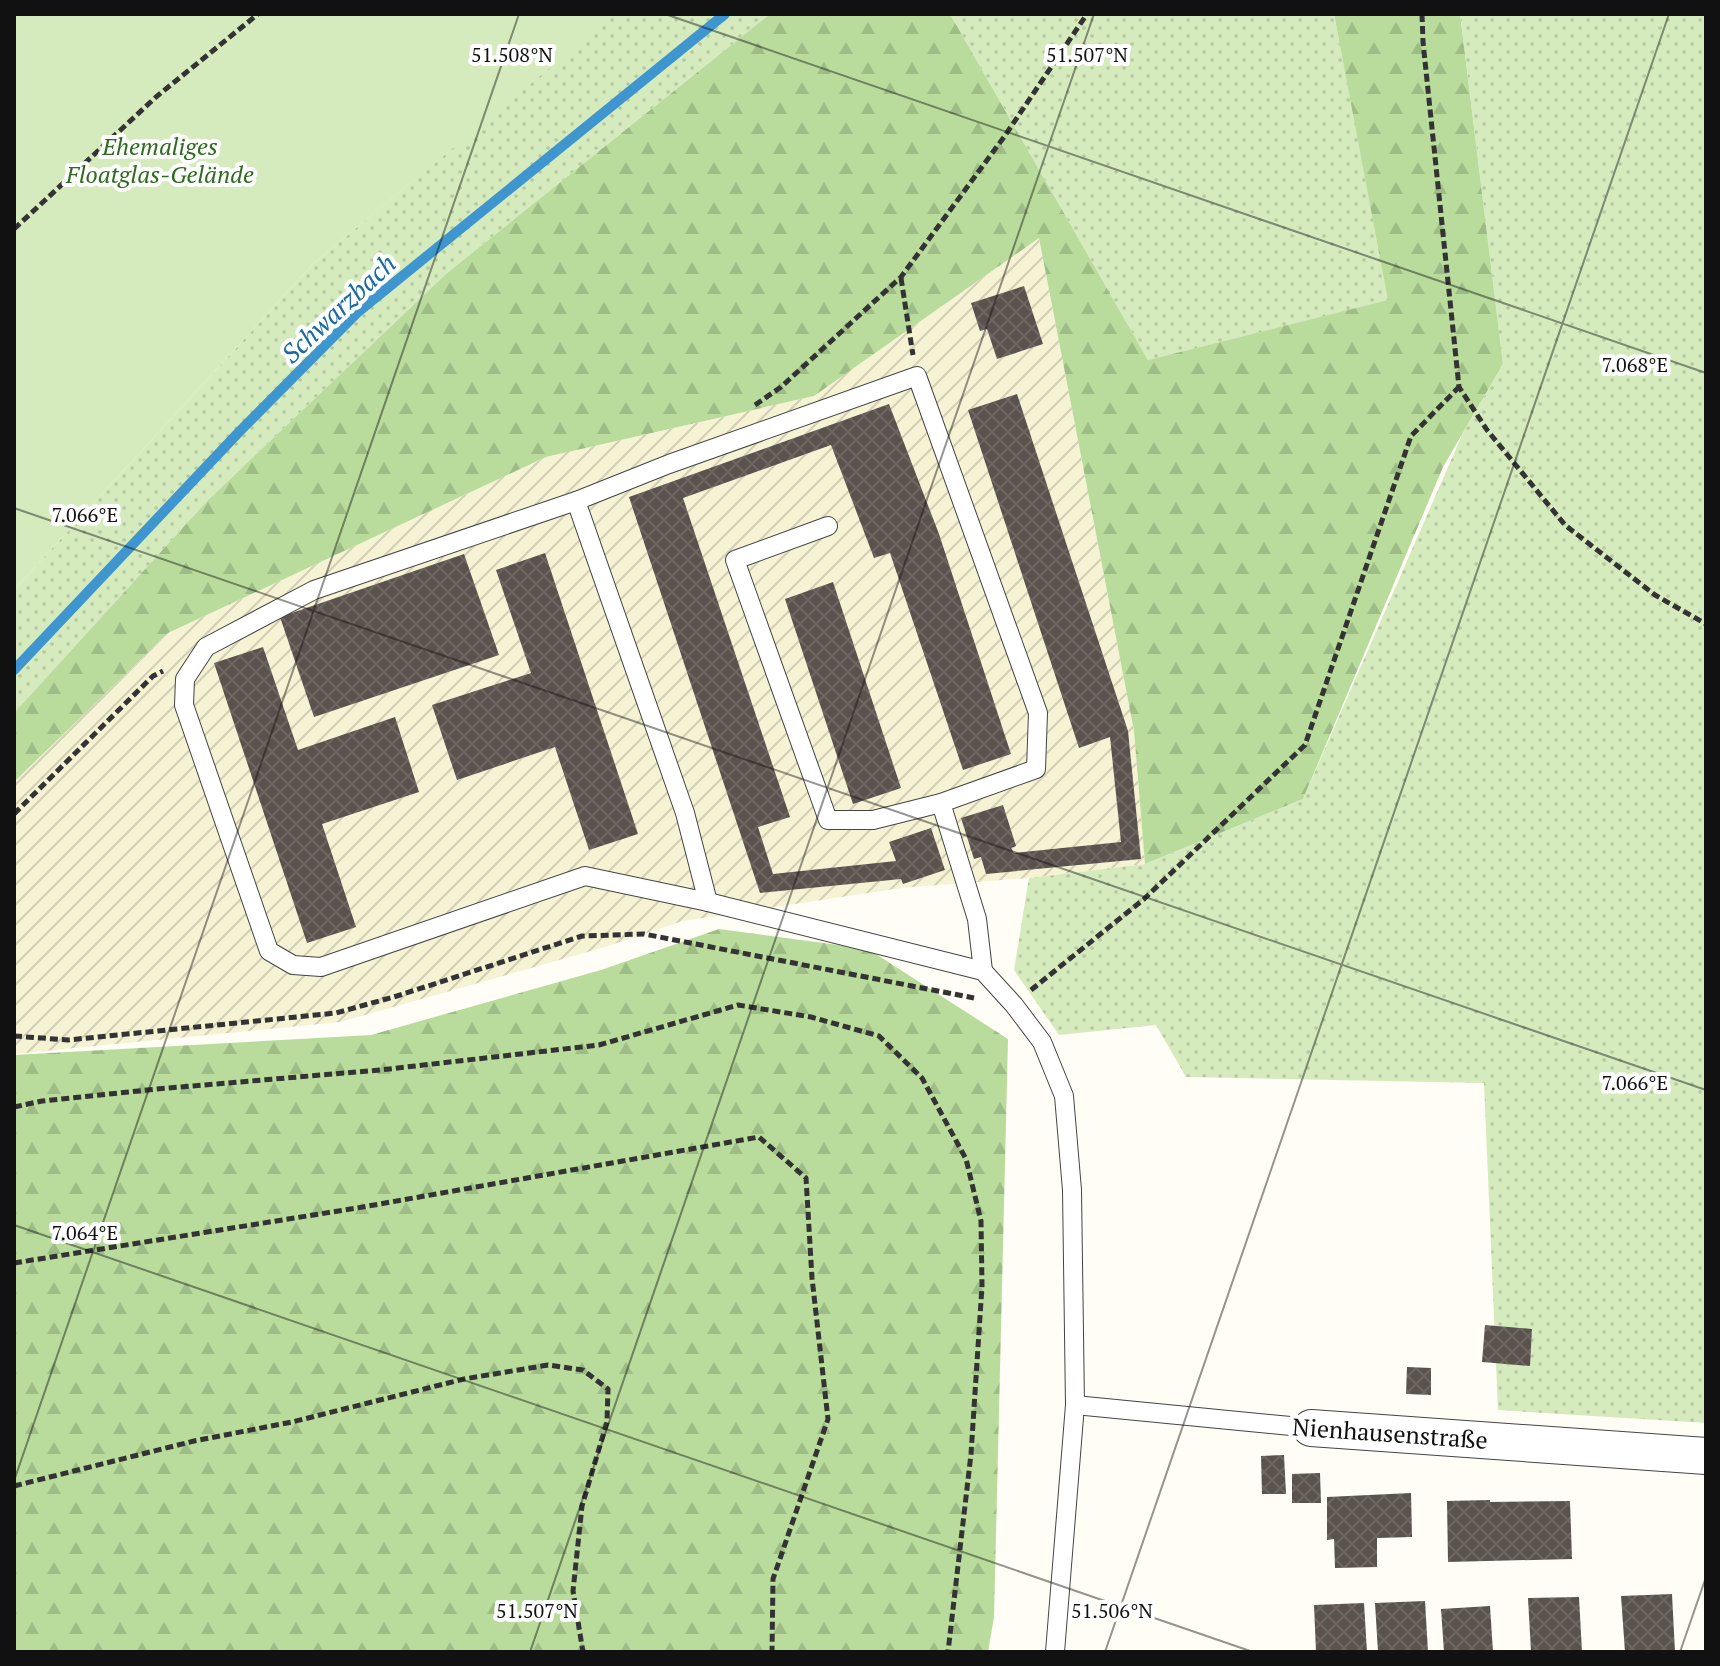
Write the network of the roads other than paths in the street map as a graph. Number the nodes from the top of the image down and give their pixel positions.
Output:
1 (576, 501) junction
2 (828, 526) dead end
3 (941, 803) junction
4 (708, 902) junction
5 (983, 971) junction
6 (1075, 1405) junction
7 (1311, 1428) joint
8 (1706, 1456) edge
9 (1055, 1652) edge

1 - 3 lane
1 - 4 lane
1 - 4 lane
2 - 3 lane
3 - 5 lane
4 - 5 lane
5 - 6 lane
6 - 7 lane, Nienhausenstraße
6 - 9 lane
7 - 8 street, Nienhausenstraße

